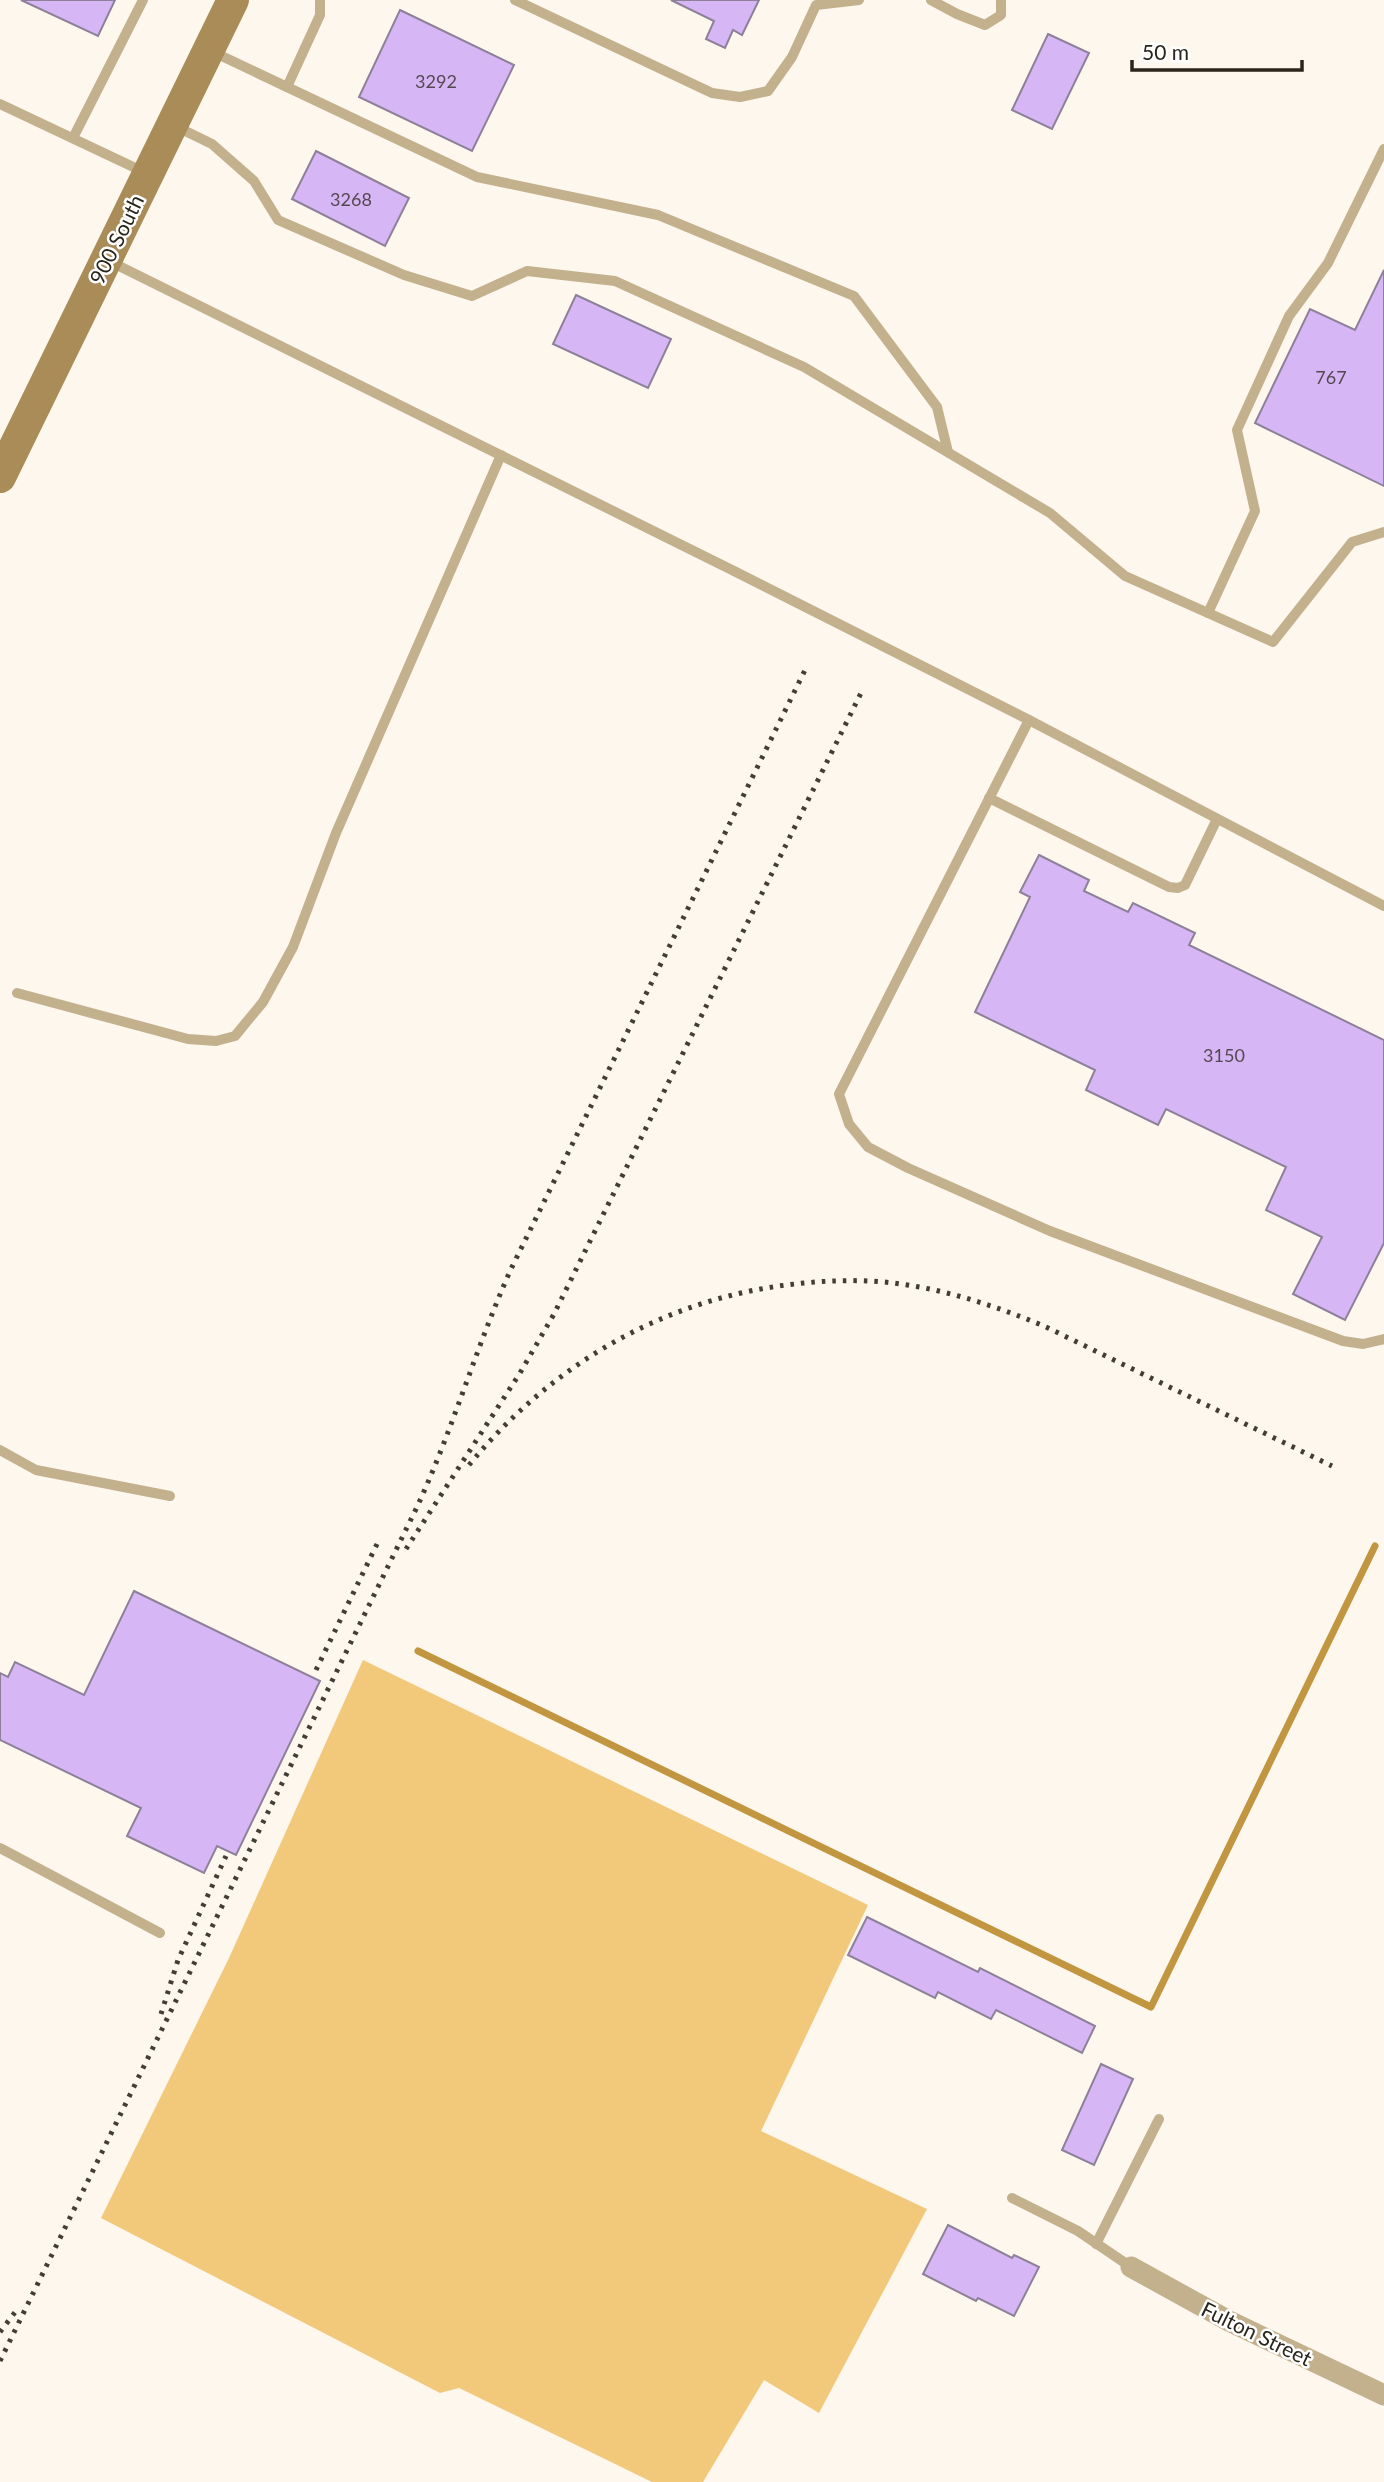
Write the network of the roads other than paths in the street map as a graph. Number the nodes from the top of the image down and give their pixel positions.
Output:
1 (143, 0) edge
2 (233, 0) edge
3 (320, 0) edge
4 (515, 0) edge
5 (859, 0) edge
6 (931, 0) edge
7 (1001, 0) edge
8 (208, 50) junction
9 (287, 87) junction
10 (0, 104) edge
11 (172, 124) junction
12 (73, 138) junction
13 (1384, 149) edge
14 (148, 173) junction
15 (106, 259) junction
16 (948, 452) junction
17 (501, 455) junction
18 (0, 477) edge
19 (1384, 532) edge
20 (1208, 613) junction
21 (1029, 720) junction
22 (989, 797) junction
23 (1217, 819) junction
24 (1384, 906) edge
25 (17, 993) dead end
26 (1384, 1339) edge
27 (0, 1450) edge
28 (170, 1496) dead end
29 (0, 1848) edge
30 (160, 1933) dead end
31 (1159, 2119) dead end
32 (1012, 2198) dead end
33 (1096, 2244) junction
34 (1131, 2267) joint
35 (1384, 2395) edge

1 - 12 lane
2 - 8 street, 900 South
3 - 9 lane
4 - 5 lane
6 - 7 lane
8 - 9 lane
8 - 11 street, 900 South
9 - 16 lane
10 - 12 lane
11 - 14 street, 900 South
11 - 16 lane
12 - 14 lane
13 - 20 lane
14 - 15 street, 900 South
15 - 17 lane
15 - 18 street, 900 South
16 - 20 lane
17 - 21 lane
17 - 25 lane
19 - 20 lane
21 - 22 lane
21 - 23 lane
22 - 23 lane
22 - 26 lane
23 - 24 lane
27 - 28 lane
29 - 30 lane
31 - 33 lane
32 - 33 lane
33 - 34 lane
34 - 35 street, Fulton Street

